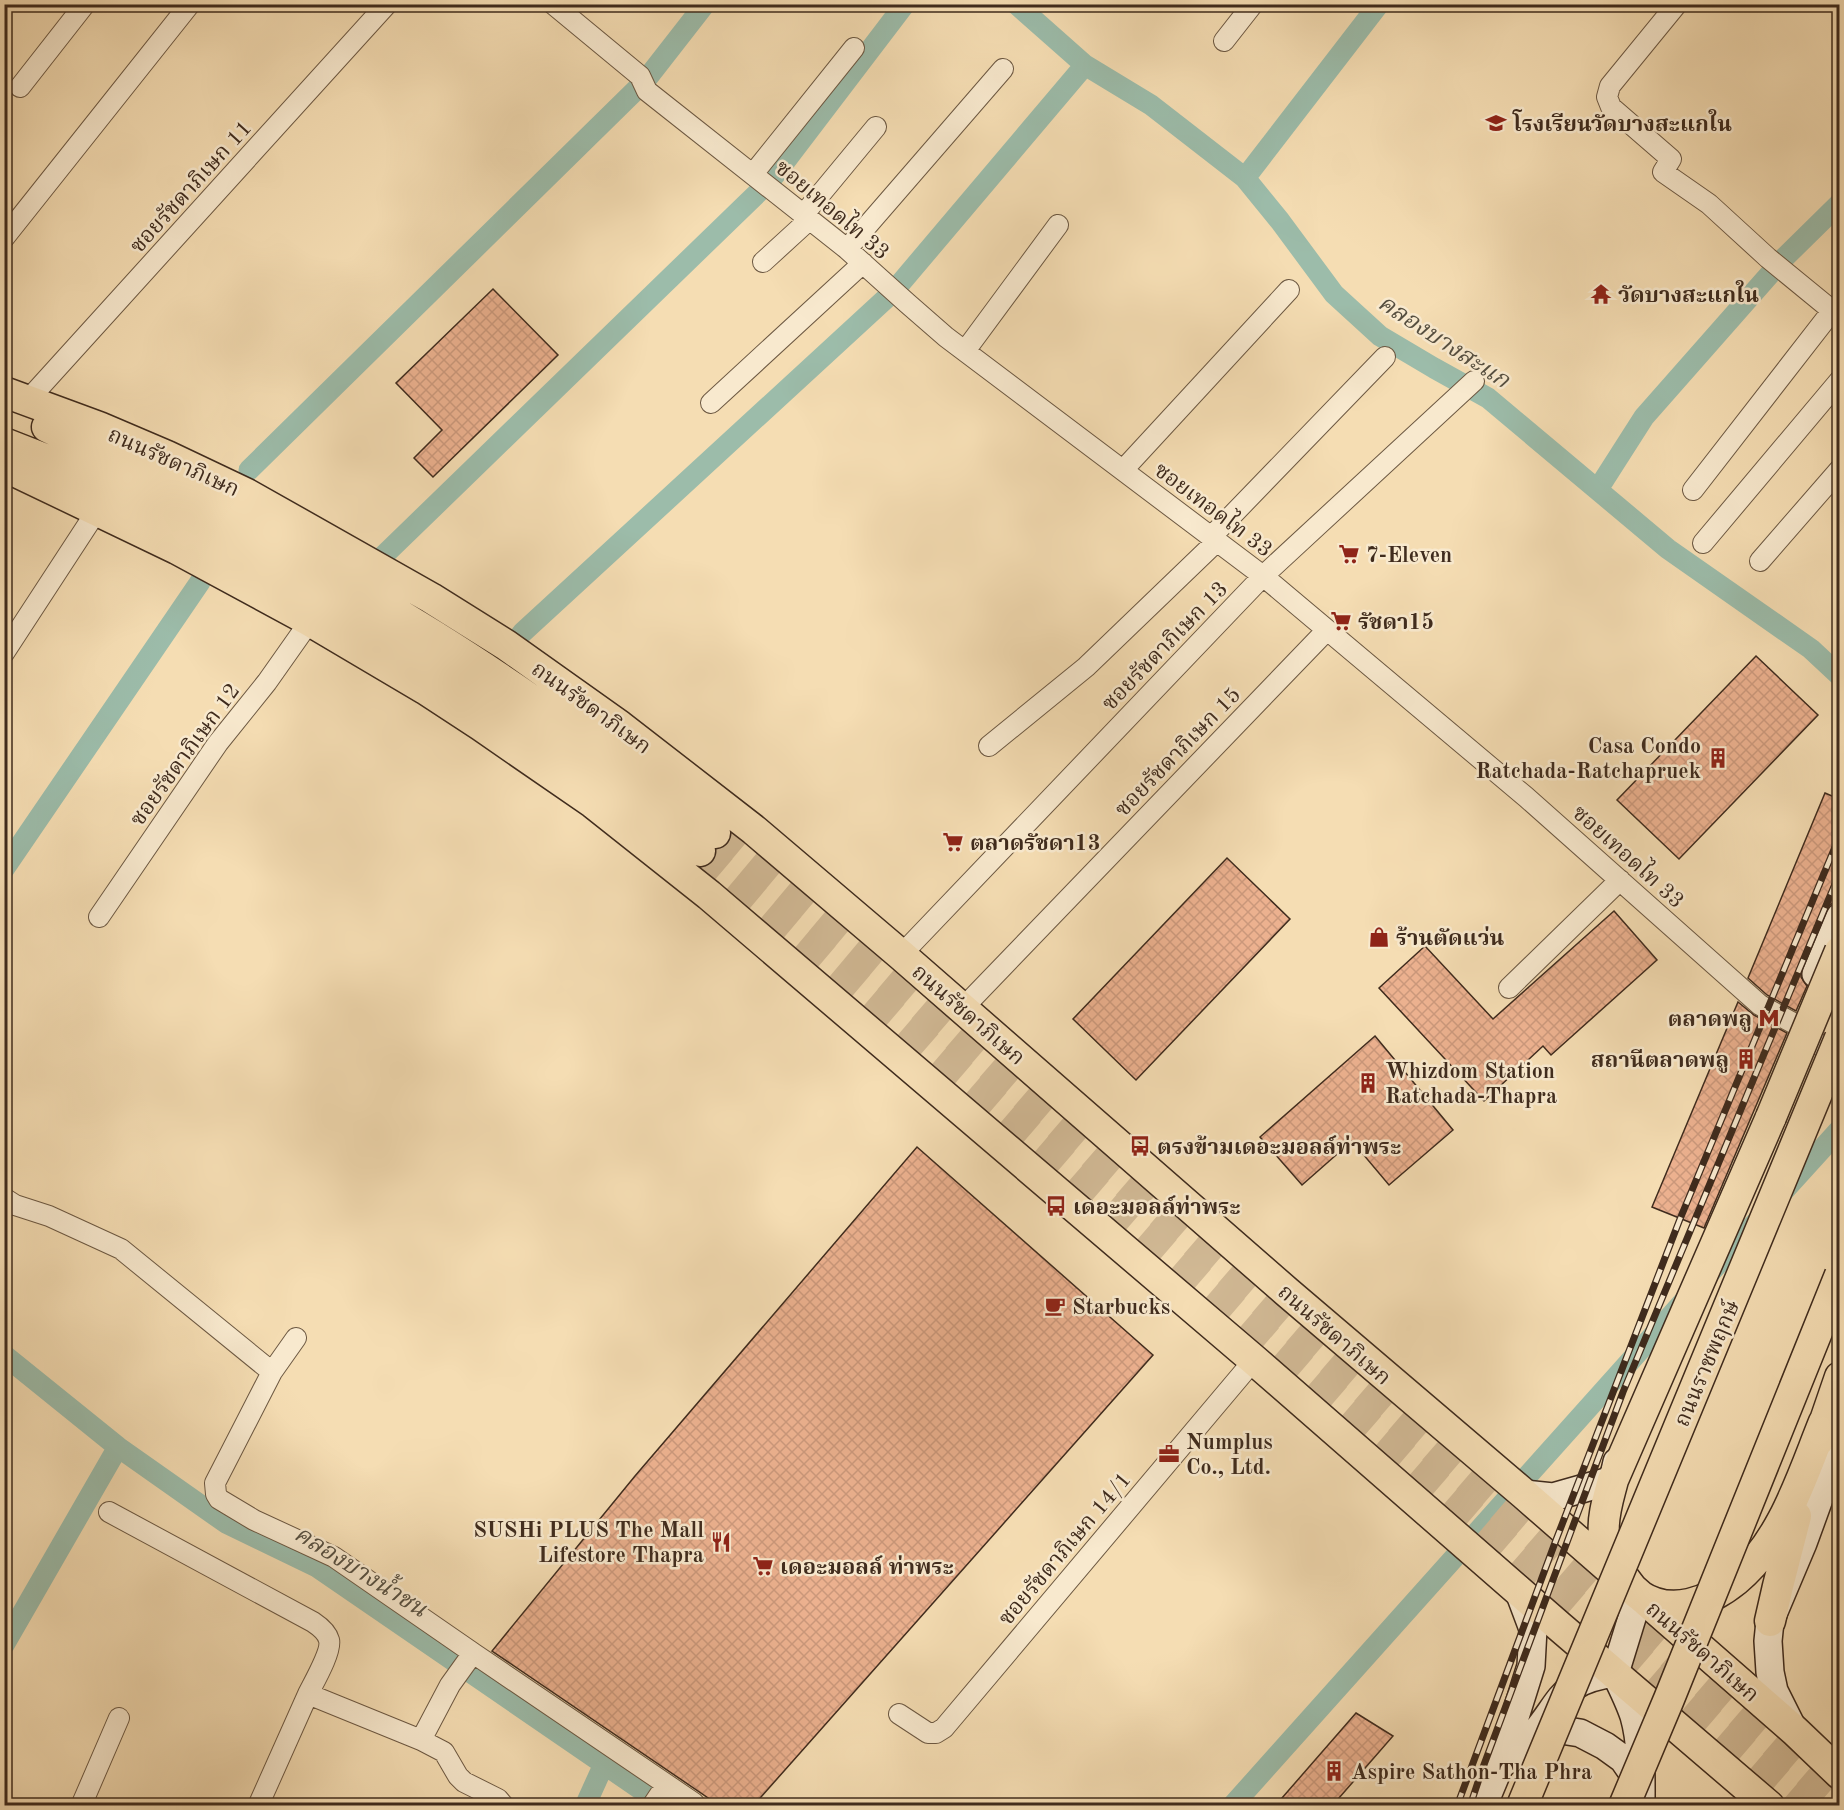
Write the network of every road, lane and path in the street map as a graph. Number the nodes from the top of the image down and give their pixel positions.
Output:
1 (85, 4) edge
2 (190, 4) edge
3 (387, 4) edge
4 (553, 4) edge
5 (1253, 4) edge
6 (1677, 4) edge
7 (1224, 41) dead end
8 (854, 48) dead end
9 (1003, 69) dead end
10 (20, 87) dead end
11 (876, 127) dead end
12 (753, 174) junction
13 (807, 216) junction
14 (1058, 225) dead end
15 (4, 238) edge
16 (848, 249) junction
17 (763, 262) dead end
18 (862, 263) junction
19 (1289, 290) dead end
20 (1836, 314) edge
21 (965, 351) junction
22 (1385, 357) dead end
23 (1839, 380) edge
24 (1474, 381) dead end
25 (12, 400) edge
26 (711, 403) dead end
27 (4, 443) edge
28 (4, 466) edge
29 (1839, 469) edge
30 (1123, 470) junction
31 (1693, 490) dead end
32 (98, 509) junction
33 (1214, 539) junction
34 (1703, 543) dead end
35 (1760, 561) dead end
36 (1263, 576) junction
37 (310, 621) junction
38 (1327, 630) junction
39 (4, 653) edge
40 (989, 747) dead end
41 (1620, 880) junction
42 (99, 917) dead end
43 (1839, 917) edge
44 (1839, 951) edge
45 (901, 955) junction
46 (1509, 988) dead end
47 (962, 1009) junction
48 (1795, 1024) junction
49 (1839, 1038) edge
50 (1839, 1061) edge
51 (4, 1198) edge
52 (1839, 1275) edge
53 (296, 1338) dead end
54 (1254, 1360) junction
55 (272, 1372) junction
56 (1839, 1377) edge
57 (1832, 1432) edge
58 (1613, 1480) junction
59 (1524, 1494) junction
60 (109, 1512) dead end
61 (1518, 1589) junction
62 (1639, 1595) junction
63 (1770, 1621) joint
64 (471, 1657) junction
65 (1614, 1673) junction
66 (308, 1694) junction
67 (899, 1714) dead end
68 (119, 1718) dead end
69 (1795, 1731) junction
70 (421, 1740) junction
71 (1529, 1740) junction
72 (1500, 1765) junction
73 (1839, 1774) edge
74 (659, 1795) edge
75 (1635, 1799) edge
76 (694, 1803) dead end
77 (81, 1806) edge
78 (258, 1806) edge
79 (504, 1806) edge
80 (1483, 1806) edge
81 (1522, 1806) edge
82 (1769, 1806) edge

1 - 10 street
2 - 15 street
3 - 25 street, ซอยรัชดาภิเษก 11
4 - 12 street, ซอยเทอดไท 33
5 - 7 street
6 - 20 street
8 - 12 street
9 - 16 street
11 - 13 street
12 - 13 street, ซอยเทอดไท 33
13 - 16 street, ซอยเทอดไท 33
13 - 17 street
14 - 21 street
16 - 18 street, ซอยเทอดไท 33
18 - 21 street, ซอยเทอดไท 33
18 - 26 street
19 - 30 street
20 - 31 street
21 - 30 street, ซอยเทอดไท 33
22 - 33 street
23 - 34 street
24 - 36 street, ซอยรัชดาภิเษก 13
25 - 27 main road
25 - 45 main road, ถนนรัชดาภิเษก
28 - 32 main road
29 - 35 street
30 - 33 street, ซอยเทอดไท 33
32 - 37 main road
32 - 39 street
33 - 36 street, ซอยเทอดไท 33
33 - 40 street
36 - 38 street, ซอยเทอดไท 33
36 - 45 street, ซอยรัชดาภิเษก 13
37 - 42 street, ซอยรัชดาภิเษก 12
37 - 54 main road
38 - 41 street, ซอยเทอดไท 33
38 - 47 street, ซอยรัชดาภิเษก 15
41 - 46 street
41 - 48 street, ซอยเทอดไท 33
43 - 48 main road
44 - 58 main road, bridge
45 - 47 main road, ถนนรัชดาภิเษก
47 - 59 main road, ถนนรัชดาภิเษก
48 - 50 street, ซอยเทอดไท 33
48 - 58 main road
49 - 81 main road, ถนนราชพฤกษ์, bridge
51 - 55 street
52 - 75 main road, bridge
53 - 55 street
54 - 61 main road
54 - 67 street, ซอยรัชดาภิเษก 14/1
55 - 64 street
56 - 57 main road
57 - 62 main road
57 - 63 main road
58 - 59 main road
58 - 62 main road
59 - 62 main road, ถนนรัชดาภิเษก
60 - 66 street
61 - 65 main road
61 - 72 main road
62 - 65 main road
62 - 69 main road, ถนนรัชดาภิเษก
63 - 69 main road
64 - 70 street
64 - 74 street
65 - 71 main road
65 - 75 main road
65 - 82 main road
66 - 70 street
66 - 78 street
68 - 77 street
69 - 73 main road, ถนนรัชดาภิเษก
70 - 79 street
71 - 72 main road
71 - 75 main road
72 - 80 main road
74 - 76 street

